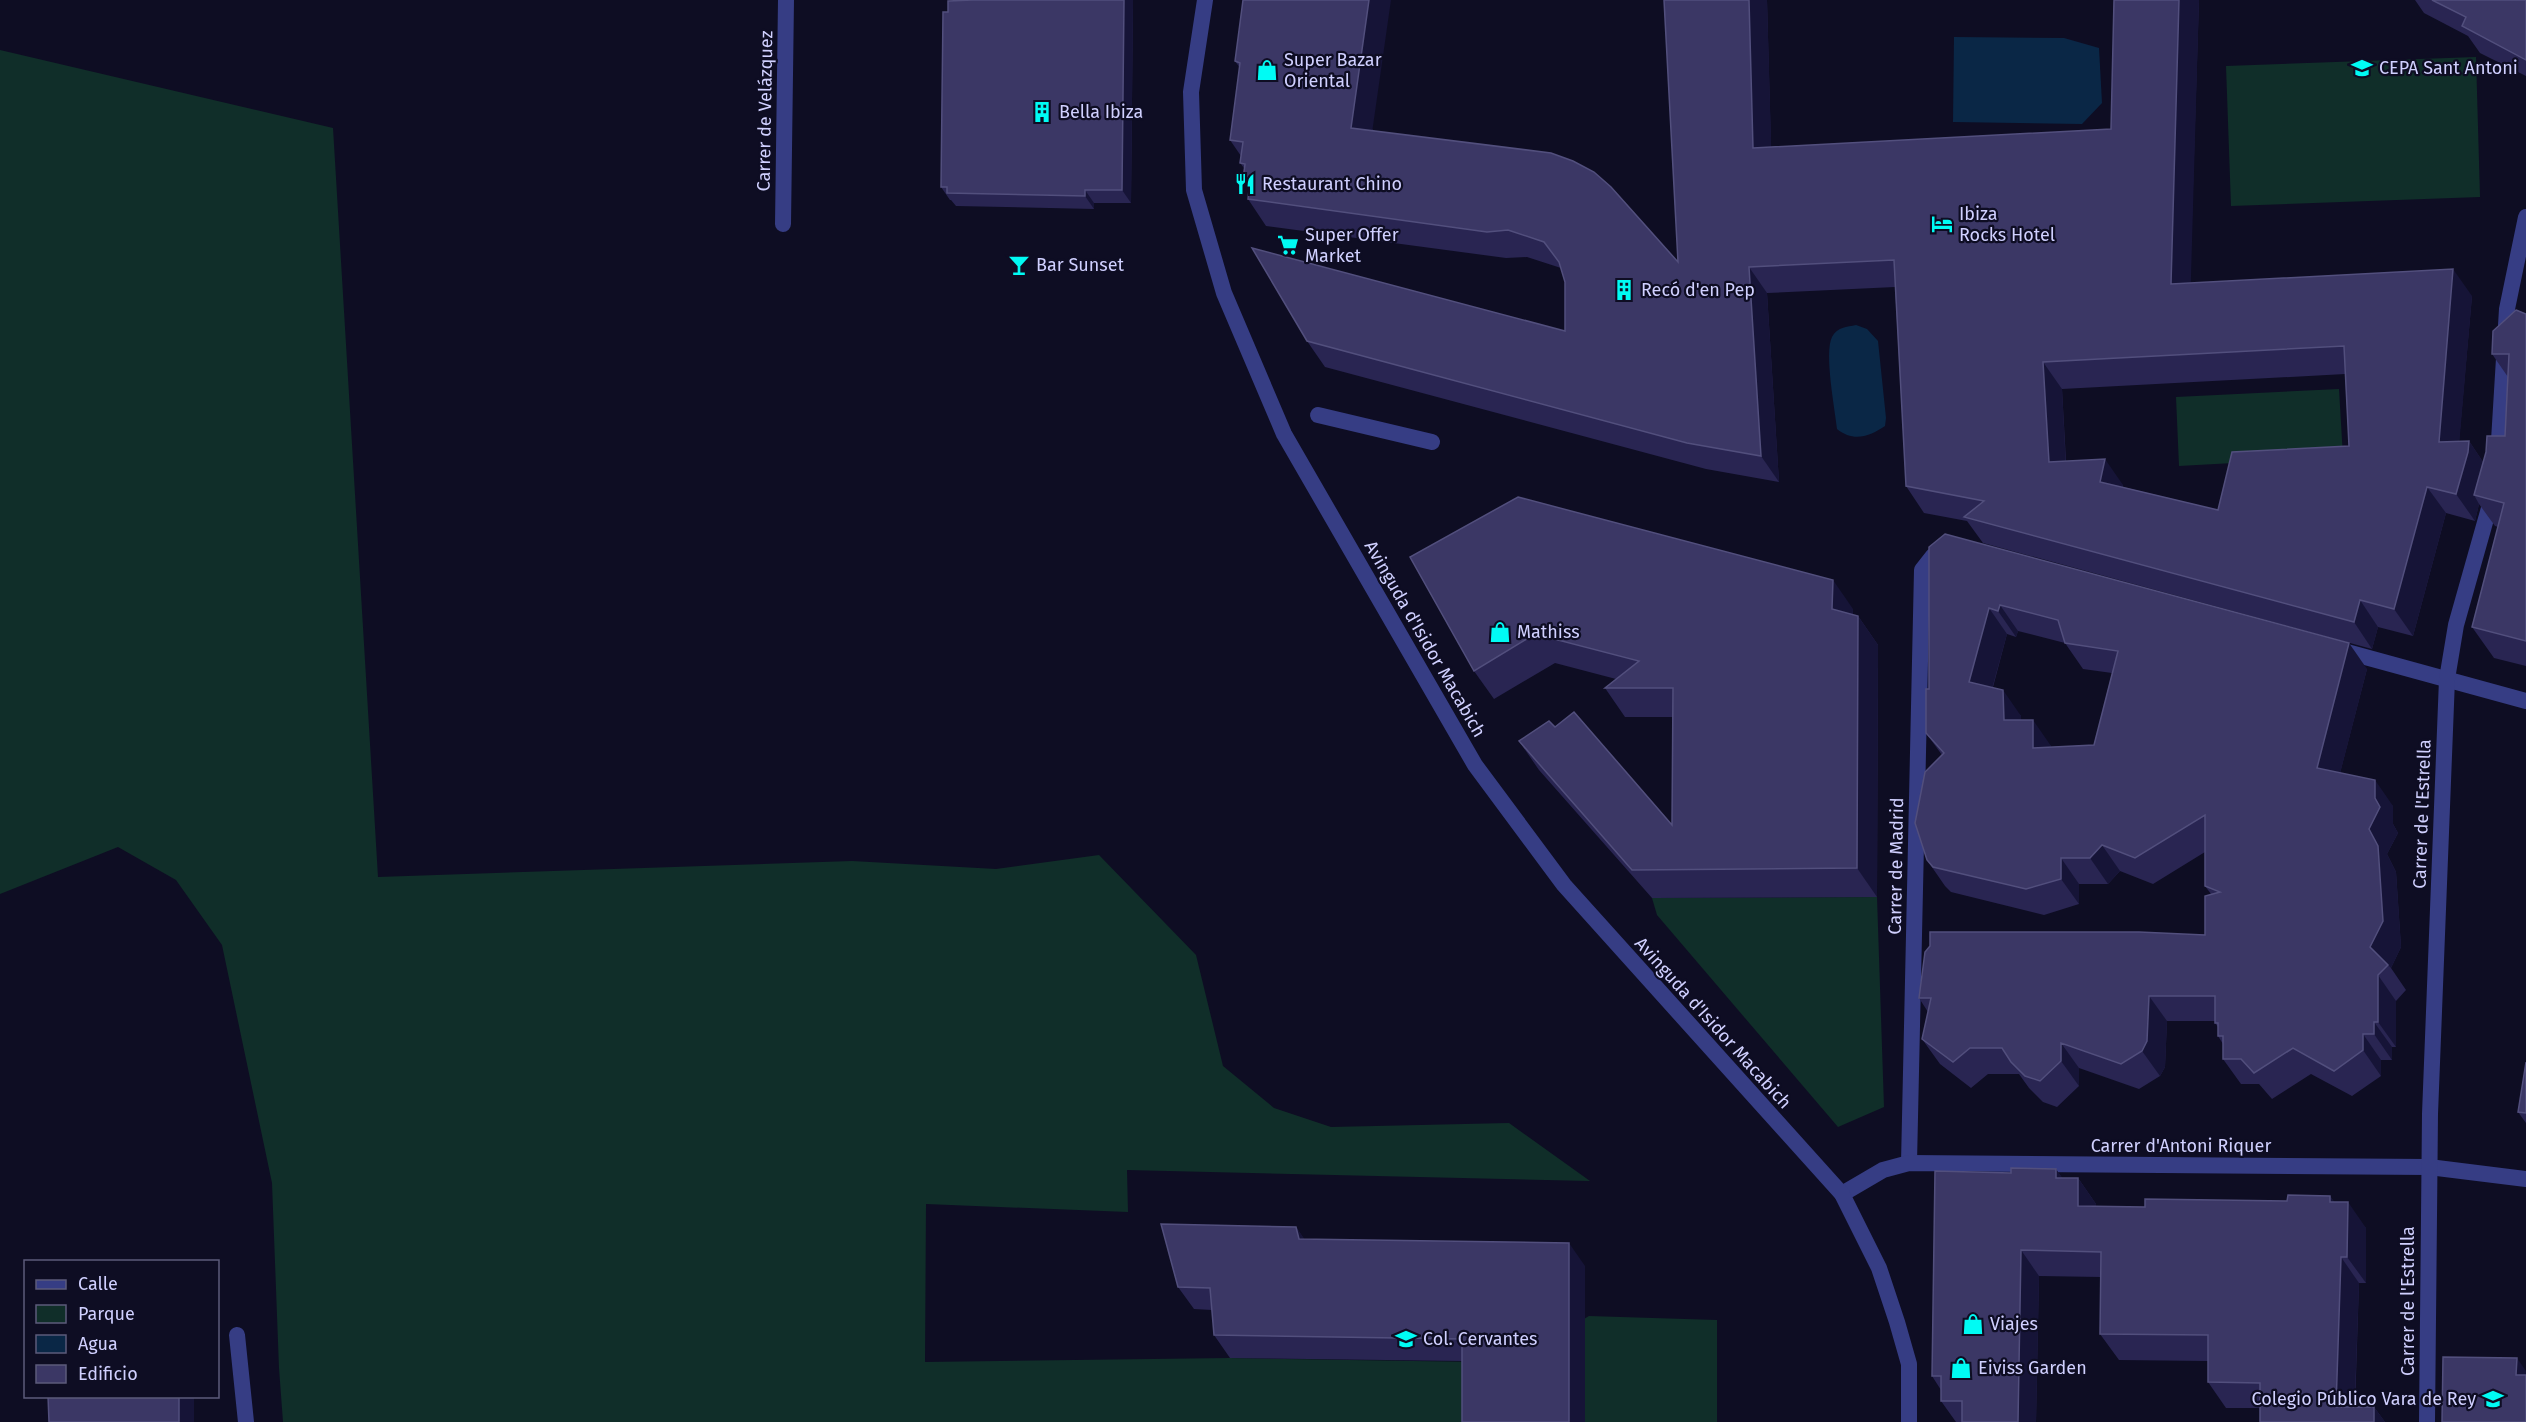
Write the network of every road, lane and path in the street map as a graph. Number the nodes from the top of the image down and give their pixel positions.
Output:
1 (786, 0) edge
2 (1205, 0) edge
3 (2526, 217) edge
4 (783, 224) dead end
5 (1318, 415) dead end
6 (1432, 442) dead end
7 (1964, 549) edge
8 (2320, 644) edge
9 (2447, 679) junction
10 (2526, 701) edge
11 (1909, 1163) junction
12 (2429, 1167) junction
13 (2526, 1179) edge
14 (1842, 1194) junction
15 (237, 1335) dead end
16 (246, 1422) edge
17 (1909, 1422) edge
18 (2427, 1422) edge

1 - 4 street, Carrer de Velázquez
2 - 14 street, Avinguda d'Isidor Macabich
3 - 9 street, Carrer de l'Estrella
5 - 6 street
7 - 11 street, Carrer de Madrid
8 - 9 street
9 - 10 street
9 - 12 street, Carrer de l'Estrella
11 - 12 street, Carrer d'Antoni Riquer
11 - 14 street, Carrer d'Antoni Riquer
12 - 13 street, Carrer d'Antoni Riquer
12 - 18 street, Carrer de l'Estrella
14 - 17 street
15 - 16 street

